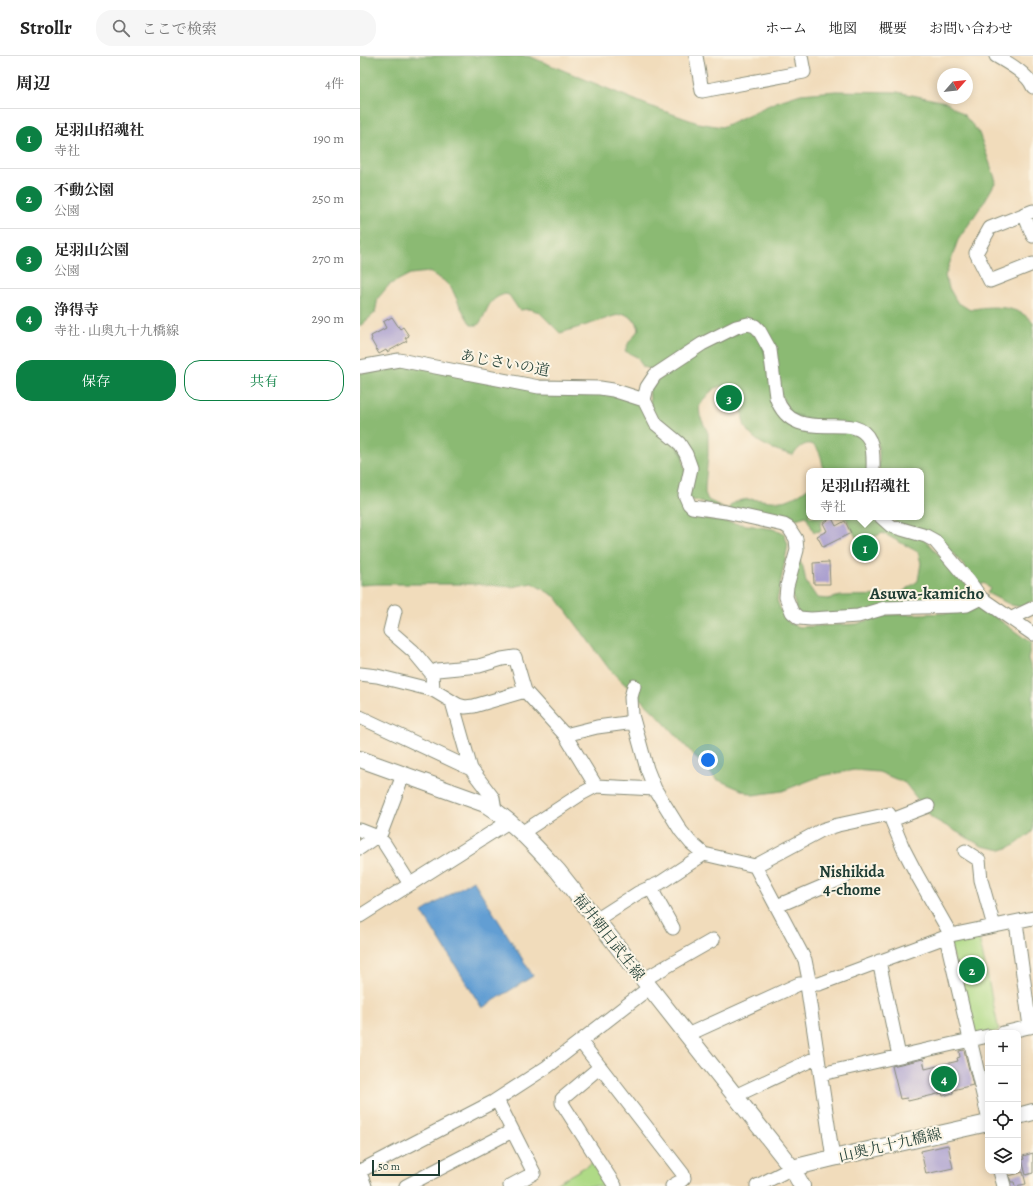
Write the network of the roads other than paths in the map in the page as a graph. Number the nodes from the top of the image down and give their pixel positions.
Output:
1 (696, 56) edge
2 (801, 56) edge
3 (996, 56) edge
4 (1033, 87) edge
5 (1028, 213) edge
6 (1033, 236) edge
7 (1033, 264) edge
8 (360, 367) edge
9 (644, 400) junction
10 (873, 468) edge
11 (884, 520) edge
12 (981, 598) junction
13 (1033, 608) edge
14 (395, 611) dead end
15 (1012, 618) junction
16 (1033, 634) edge
17 (360, 674) edge
18 (432, 674) junction
19 (634, 686) dead end
20 (433, 690) junction
21 (526, 691) junction
22 (452, 702) junction
23 (360, 717) edge
24 (634, 722) junction
25 (565, 735) junction
26 (360, 759) edge
27 (471, 769) junction
28 (403, 775) junction
29 (596, 786) junction
30 (655, 789) junction
31 (928, 806) dead end
32 (495, 810) junction
33 (892, 820) junction
34 (510, 821) junction
35 (360, 830) edge
36 (523, 832) junction
37 (378, 837) junction
38 (360, 848) edge
39 (965, 851) dead end
40 (704, 854) junction
41 (755, 866) junction
42 (845, 877) dead end
43 (410, 884) junction
44 (650, 887) junction
45 (777, 906) junction
46 (360, 916) edge
47 (1033, 918) edge
48 (596, 920) junction
49 (1016, 922) junction
50 (994, 926) junction
51 (674, 928) dead end
52 (949, 936) junction
53 (713, 940) dead end
54 (879, 961) junction
55 (646, 984) junction
56 (809, 985) junction
57 (1029, 993) edge
58 (1032, 1027) edge
59 (1018, 1030) edge
60 (687, 1035) junction
61 (985, 1037) edge
62 (970, 1040) junction
63 (580, 1041) junction
64 (899, 1056) junction
65 (818, 1057) junction
66 (600, 1067) junction
67 (820, 1074) junction
68 (735, 1096) junction
69 (497, 1100) junction
70 (985, 1103) edge
71 (1033, 1112) edge
72 (1021, 1115) edge
73 (985, 1124) edge
74 (512, 1130) junction
75 (833, 1158) junction
76 (792, 1168) junction
77 (360, 1172) edge
78 (1001, 1174) edge
79 (532, 1181) edge
80 (365, 1186) edge
81 (406, 1186) edge
82 (510, 1186) edge
83 (615, 1186) edge
84 (672, 1186) edge
85 (757, 1186) edge
86 (802, 1186) edge
87 (1004, 1186) edge

1 - 2 street
3 - 4 street
5 - 6 street
5 - 7 street
8 - 9 street, あじさいの道
9 - 10 street
9 - 12 street
11 - 12 street
12 - 15 street
13 - 15 street
14 - 18 street
15 - 16 street
17 - 20 street
18 - 20 street
18 - 21 street
19 - 24 street
20 - 22 street
21 - 22 street
21 - 25 street
22 - 27 street
23 - 27 street
24 - 25 street
24 - 30 street
25 - 29 street
26 - 28 main road, 福井朝日武生線
27 - 32 street
28 - 32 main road, 福井朝日武生線
28 - 37 street
29 - 30 street
29 - 36 street
30 - 40 street
31 - 33 street
32 - 34 main road, 福井朝日武生線
33 - 41 street
33 - 52 street
34 - 36 main road, 福井朝日武生線
34 - 43 street
35 - 37 street
36 - 48 main road, 福井朝日武生線
37 - 38 street
37 - 43 street
39 - 50 street
40 - 41 street
40 - 44 street
41 - 45 street
42 - 45 street
43 - 46 street
44 - 48 street
44 - 51 street
45 - 56 street
47 - 49 street
48 - 55 main road, 福井朝日武生線
49 - 50 street
49 - 57 street
50 - 52 street
52 - 54 street
52 - 62 street
53 - 55 street
54 - 56 street
54 - 64 street
55 - 60 main road, 福井朝日武生線
55 - 63 street
56 - 60 street
56 - 65 street
57 - 58 street
58 - 59 street
60 - 68 main road, 福井朝日武生線
61 - 62 street
62 - 64 street
62 - 70 street
63 - 66 street
63 - 69 street
64 - 67 street
65 - 67 street
65 - 68 street
66 - 83 street
66 - 84 street
67 - 75 street
68 - 76 main road, 福井朝日武生線
69 - 74 street
69 - 77 street
71 - 72 main road
73 - 75 main road, 山奥九十九橋線
74 - 79 street
74 - 81 street
75 - 76 main road, 山奥九十九橋線
76 - 85 street
76 - 86 main road, 福井朝日武生線
77 - 80 street
78 - 87 street
79 - 82 street

